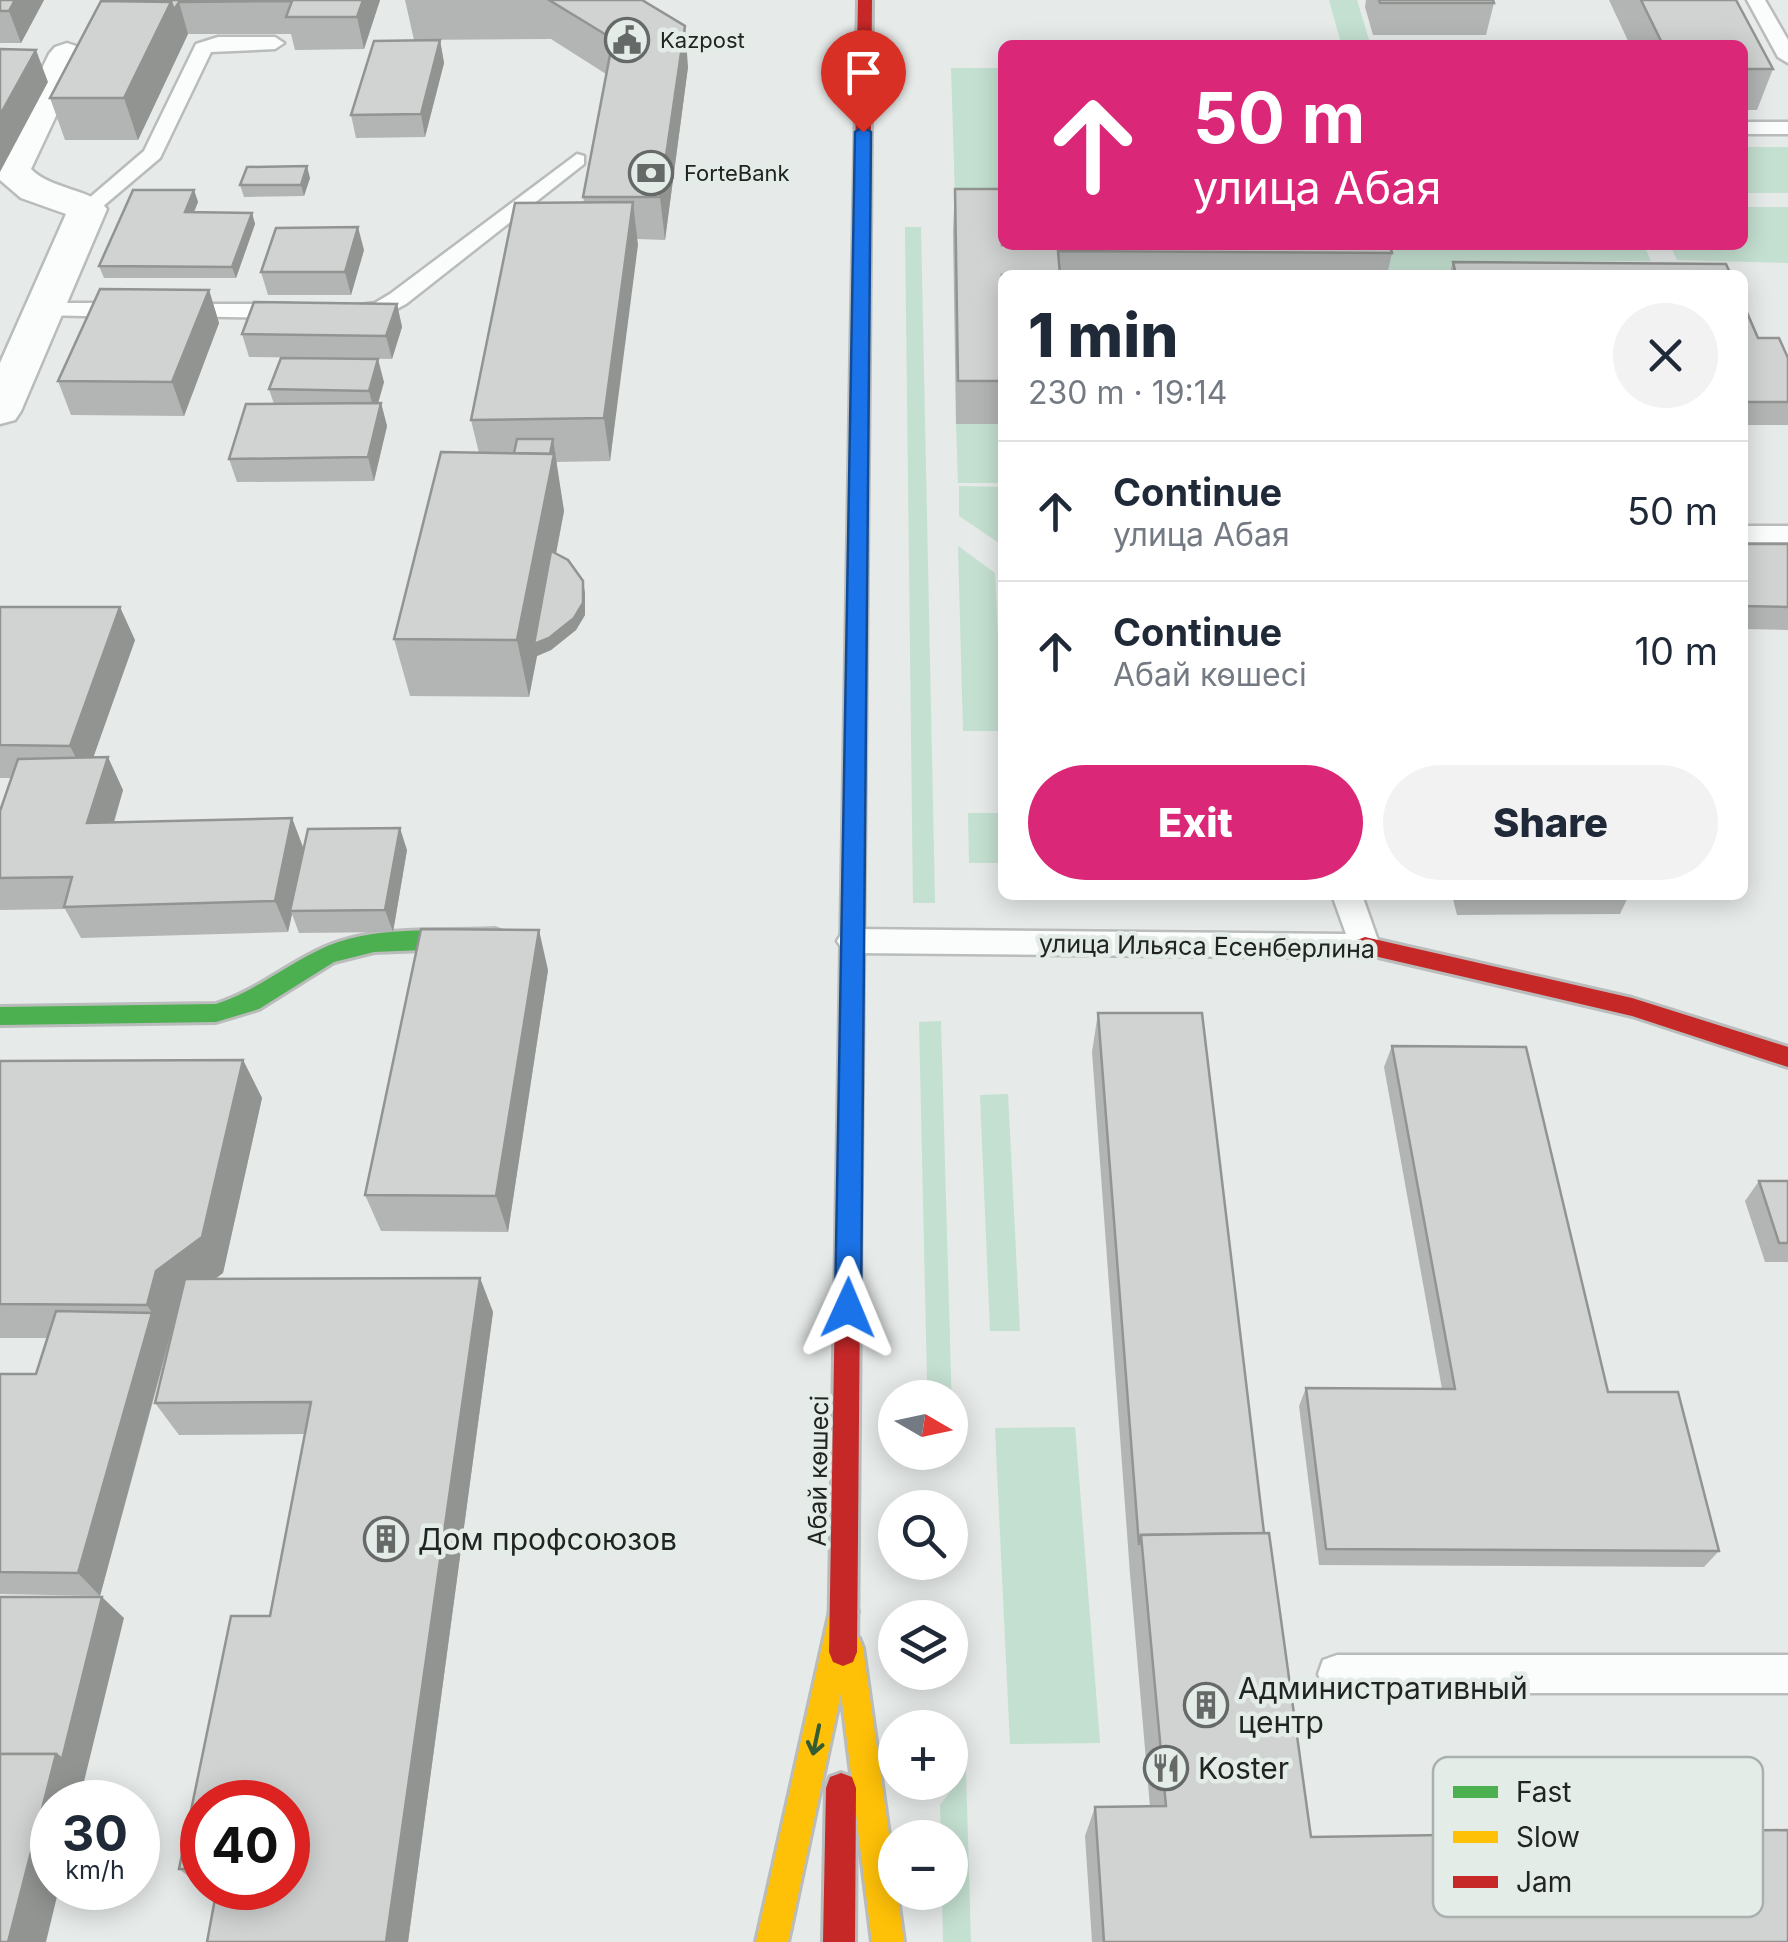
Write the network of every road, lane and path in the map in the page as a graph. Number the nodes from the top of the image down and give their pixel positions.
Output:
1 (865, 0) edge
2 (1756, 0) edge
3 (275, 42) edge
4 (67, 54) dead end
5 (1788, 57) edge
6 (1748, 128) edge
7 (1788, 128) edge
8 (577, 160) dead end
9 (88, 209) junction
10 (44, 310) junction
11 (0, 411) edge
12 (1748, 534) edge
13 (1788, 534) edge
14 (1349, 900) edge
15 (518, 938) edge
16 (852, 941) junction
17 (1366, 946) junction
18 (0, 1016) edge
19 (1788, 1057) edge
20 (844, 1611) junction
21 (1337, 1674) dead end
22 (1788, 1674) edge
23 (772, 1942) edge
24 (839, 1942) edge
25 (888, 1942) edge

1 - 16 main road, Абай көшесі
2 - 5 lane
3 - 9 lane
4 - 9 street
6 - 7 lane
8 - 10 lane
9 - 10 street
10 - 11 street
12 - 13 lane
14 - 17 lane
15 - 18 main road
16 - 17 lane, улица Ильяса Есенберлина
16 - 20 main road, Абай көшесі
17 - 19 main road, улица Ильяса Есенберлина
20 -> 23 main road
20 - 24 main road, Абай көшесі
20 - 25 main road
21 - 22 lane

